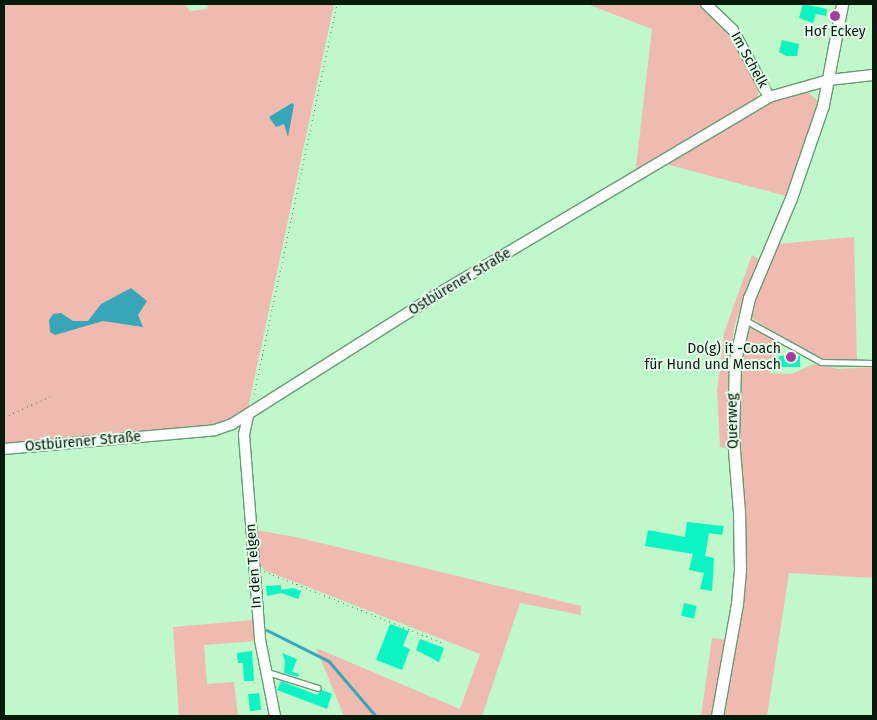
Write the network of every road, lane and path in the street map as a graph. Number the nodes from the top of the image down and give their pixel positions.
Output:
1 (337, 4) edge
2 (706, 4) edge
3 (842, 4) edge
4 (873, 75) edge
5 (829, 80) junction
6 (769, 98) junction
7 (743, 319) junction
8 (873, 363) edge
9 (51, 396) dead end
10 (248, 416) junction
11 (4, 417) edge
12 (4, 449) edge
13 (254, 567) junction
14 (441, 642) dead end
15 (267, 672) junction
16 (318, 688) dead end
17 (275, 716) edge
18 (717, 716) edge

1 - 10 path
2 - 6 street, Im Schelk
3 - 5 street
4 - 5 street
5 - 6 street, Ostbürener Straße
5 - 7 street, Querweg
6 - 10 street, Ostbürener Straße
7 - 8 lane
7 - 18 street, Querweg
9 - 11 path
10 - 12 street, Ostbürener Straße
10 - 13 street, In den Telgen
13 - 14 path
13 - 15 street, In den Telgen
15 - 16 lane
15 - 17 street, In den Telgen

